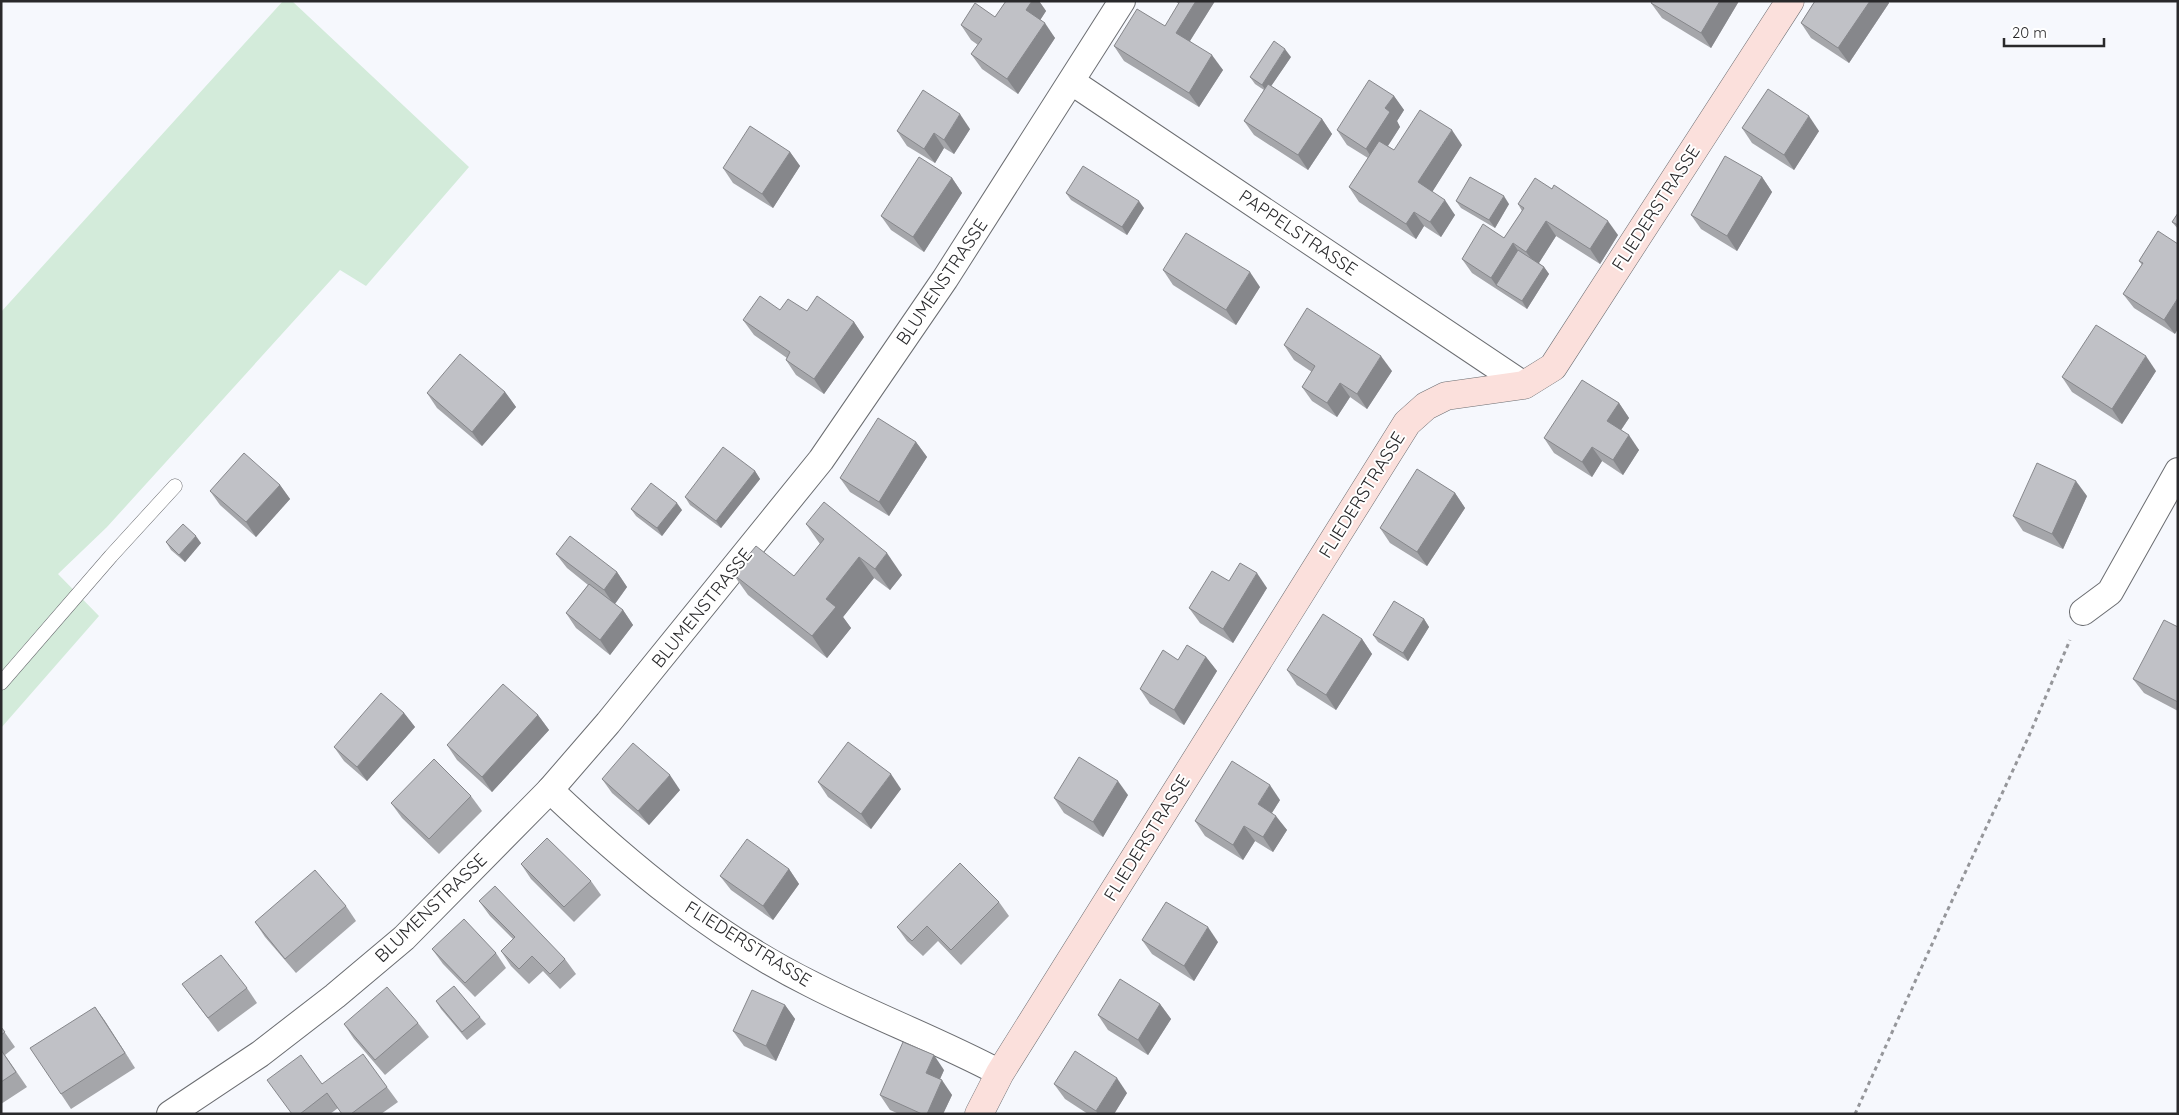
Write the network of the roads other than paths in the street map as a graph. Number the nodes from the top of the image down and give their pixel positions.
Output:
1 (1122, 1) edge
2 (1790, 1) edge
3 (1072, 82) junction
4 (1524, 385) junction
5 (2178, 471) edge
6 (176, 486) dead end
7 (2083, 612) road end
8 (1, 683) edge
9 (550, 790) junction
10 (1000, 1072) junction
11 (170, 1114) edge
12 (979, 1114) edge

1 - 3 street, BLUMENSTRASSE
2 - 4 street, FLIEDERSTRASSE
3 - 4 street, PAPPELSTRASSE
3 - 9 street, BLUMENSTRASSE
4 - 10 street, FLIEDERSTRASSE
5 - 7 street
6 - 8 lane
9 - 10 street, FLIEDERSTRASSE
9 - 11 street, BLUMENSTRASSE
10 - 12 street, FLIEDERSTRASSE

